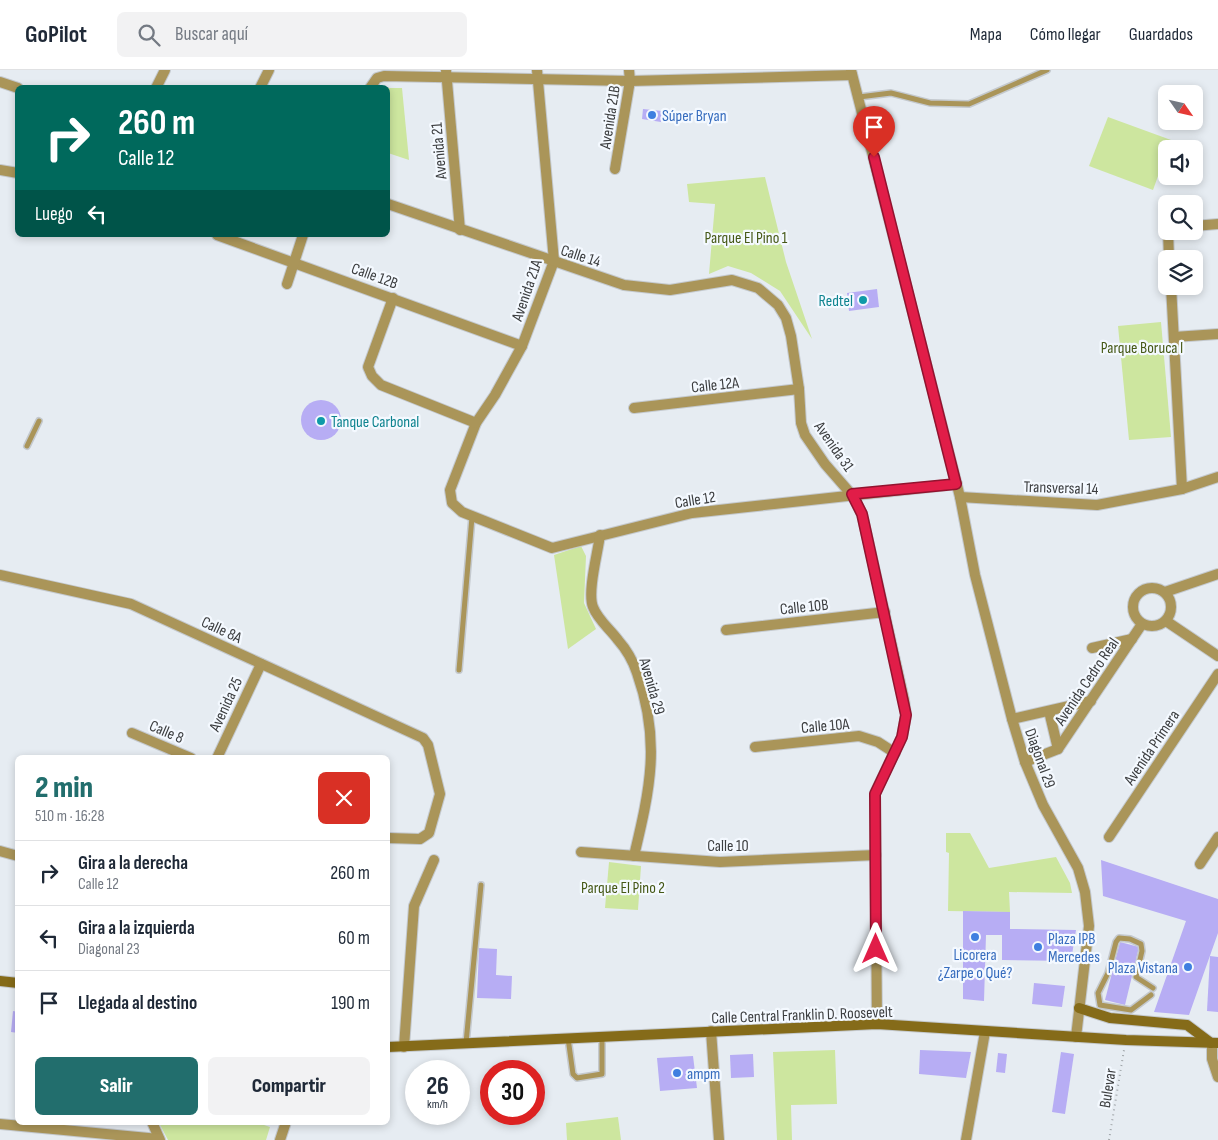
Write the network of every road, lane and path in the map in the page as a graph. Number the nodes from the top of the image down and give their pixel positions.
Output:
1 (165, 70) edge
2 (269, 70) edge
3 (629, 70) edge
4 (1047, 70) edge
5 (852, 73) edge
6 (446, 74) edge
7 (538, 74) edge
8 (736, 75) edge
9 (0, 82) edge
10 (630, 82) junction
11 (158, 85) edge
12 (262, 85) edge
13 (372, 85) edge
14 (15, 87) edge
15 (859, 97) junction
16 (615, 169) dead end
17 (0, 170) edge
18 (15, 172) edge
19 (390, 205) edge
20 (1218, 224) edge
21 (1203, 225) edge
22 (460, 230) junction
23 (223, 237) edge
24 (302, 237) edge
25 (554, 261) junction
26 (295, 262) junction
27 (287, 284) dead end
28 (1172, 295) edge
29 (769, 296) joint
30 (393, 298) junction
31 (1218, 334) edge
32 (1174, 337) junction
33 (522, 346) junction
34 (799, 389) junction
35 (634, 408) dead end
36 (39, 421) dead end
37 (476, 423) junction
38 (28, 446) dead end
39 (1218, 477) edge
40 (956, 484) junction
41 (1182, 489) junction
42 (852, 494) junction
43 (960, 497) junction
44 (452, 503) joint
45 (472, 517) junction
46 (600, 535) junction
47 (1218, 574) edge
48 (0, 575) edge
49 (1166, 592) junction
50 (885, 612) junction
51 (1166, 621) junction
52 (1142, 624) junction
53 (726, 630) dead end
54 (1132, 639) junction
55 (1092, 648) dead end
56 (1218, 656) edge
57 (261, 664) junction
58 (459, 670) dead end
59 (1218, 674) edge
60 (1091, 701) junction
61 (1049, 711) junction
62 (1012, 719) junction
63 (132, 733) dead end
64 (754, 746) dead end
65 (1058, 749) junction
66 (894, 753) junction
67 (184, 755) edge
68 (218, 755) edge
69 (1024, 762) junction
70 (1109, 837) dead end
71 (1218, 837) edge
72 (390, 838) edge
73 (0, 851) edge
74 (581, 852) dead end
75 (15, 855) edge
76 (876, 855) junction
77 (634, 856) junction
78 (434, 860) dead end
79 (1200, 864) dead end
80 (481, 885) dead end
81 (0, 981) edge
82 (15, 983) edge
83 (1153, 988) dead end
84 (1151, 995) dead end
85 (1079, 1008) junction
86 (877, 1024) junction
87 (711, 1032) junction
88 (985, 1032) junction
89 (602, 1036) junction
90 (1076, 1037) junction
91 (568, 1038) junction
92 (1126, 1040) junction
93 (466, 1043) junction
94 (1215, 1043) edge
95 (390, 1047) edge
96 (404, 1047) junction
97 (1218, 1077) edge
98 (0, 1124) edge
99 (153, 1125) edge
100 (285, 1125) edge
101 (160, 1139) edge
102 (280, 1140) edge
103 (719, 1140) edge
104 (966, 1140) edge
105 (1109, 1140) edge

1 - 11 street
2 - 12 street
3 - 10 street, Avenida 21B
4 - 15 lane
5 - 8 street
5 - 15 street, Diagonal 29
6 - 7 street
6 - 13 street
6 - 22 street, Avenida 21
7 - 10 street
7 - 25 street, Avenida 21A
8 - 10 street
9 - 14 street
10 - 16 street, Avenida 21B
15 - 40 street, Diagonal 29
17 - 18 street
19 - 22 street, Calle 14
20 - 21 street
22 - 25 street, Calle 14
23 - 26 street, Calle 12B
24 - 26 street
25 - 29 street, Calle 14
25 - 33 street, Avenida 21A
26 - 27 street
26 - 30 street, Calle 12B
28 - 32 street
29 - 34 street, Avenida 31
30 - 33 street, Calle 12B
30 - 37 street
31 - 32 street
32 - 41 street
33 - 37 street, Avenida 21A
34 - 35 street, Calle 12A
34 - 42 street, Avenida 31
36 - 38 lane
37 - 44 street, Avenida 21A
39 - 41 street, Transversal 14
40 - 42 street, Calle 12
40 - 43 street, Diagonal 29
41 - 43 street, Transversal 14
42 - 46 street, Calle 12
42 - 50 street, Avenida 31
43 - 62 street, Diagonal 29
44 - 45 street, Calle 12
45 - 46 street, Calle 12
45 - 58 lane
46 - 77 street, Avenida 29
47 - 49 street
48 - 57 street, Calle 8A
49 - 51 street
49 - 52 street
50 - 53 street, Calle 10B
50 - 66 street, Avenida 31
51 - 52 street
51 - 56 street
52 - 54 street, Avenida Cedro Real
54 - 55 street
54 - 60 street, Avenida Cedro Real
57 - 68 street, Avenida 25
57 - 72 street, Calle 8A
59 - 70 street, Avenida Primera
60 - 61 street
60 - 65 street, Avenida Cedro Real
61 - 62 street
61 - 65 street
62 - 69 street, Diagonal 29
63 - 67 street, Calle 8
64 - 66 street, Calle 10A
65 - 69 street, Avenida Cedro Real
66 - 76 street, Avenida 31
69 - 85 street, Diagonal 29
71 - 79 street
73 - 75 street
74 - 77 street, Calle 10
76 - 77 street, Calle 10
76 - 86 street, Avenida 31
78 - 96 street
80 - 93 lane
81 - 82 main road
83 - 84 lane
85 - 90 street, Diagonal 29
85 - 94 main road
86 - 87 main road, Calle Central Franklin D. Roosevelt
86 - 88 main road, Calle Central Franklin D. Roosevelt
87 - 89 main road, Calle Central Franklin D. Roosevelt
87 - 103 street
88 - 90 main road, Calle Central Franklin D. Roosevelt
88 - 104 street
89 - 91 main road, Calle Central Franklin D. Roosevelt
89 - 91 lane
90 - 92 main road, Calle Central Franklin D. Roosevelt
91 - 93 main road, Calle Central Franklin D. Roosevelt
92 - 94 main road, Calle Central Franklin D. Roosevelt
92 - 105 path, Bulevar
93 - 96 main road, Calle Central Franklin D. Roosevelt
94 - 97 street
95 - 96 main road, Calle Central Franklin D. Roosevelt
98 - 101 street
99 - 101 street
100 - 102 street

